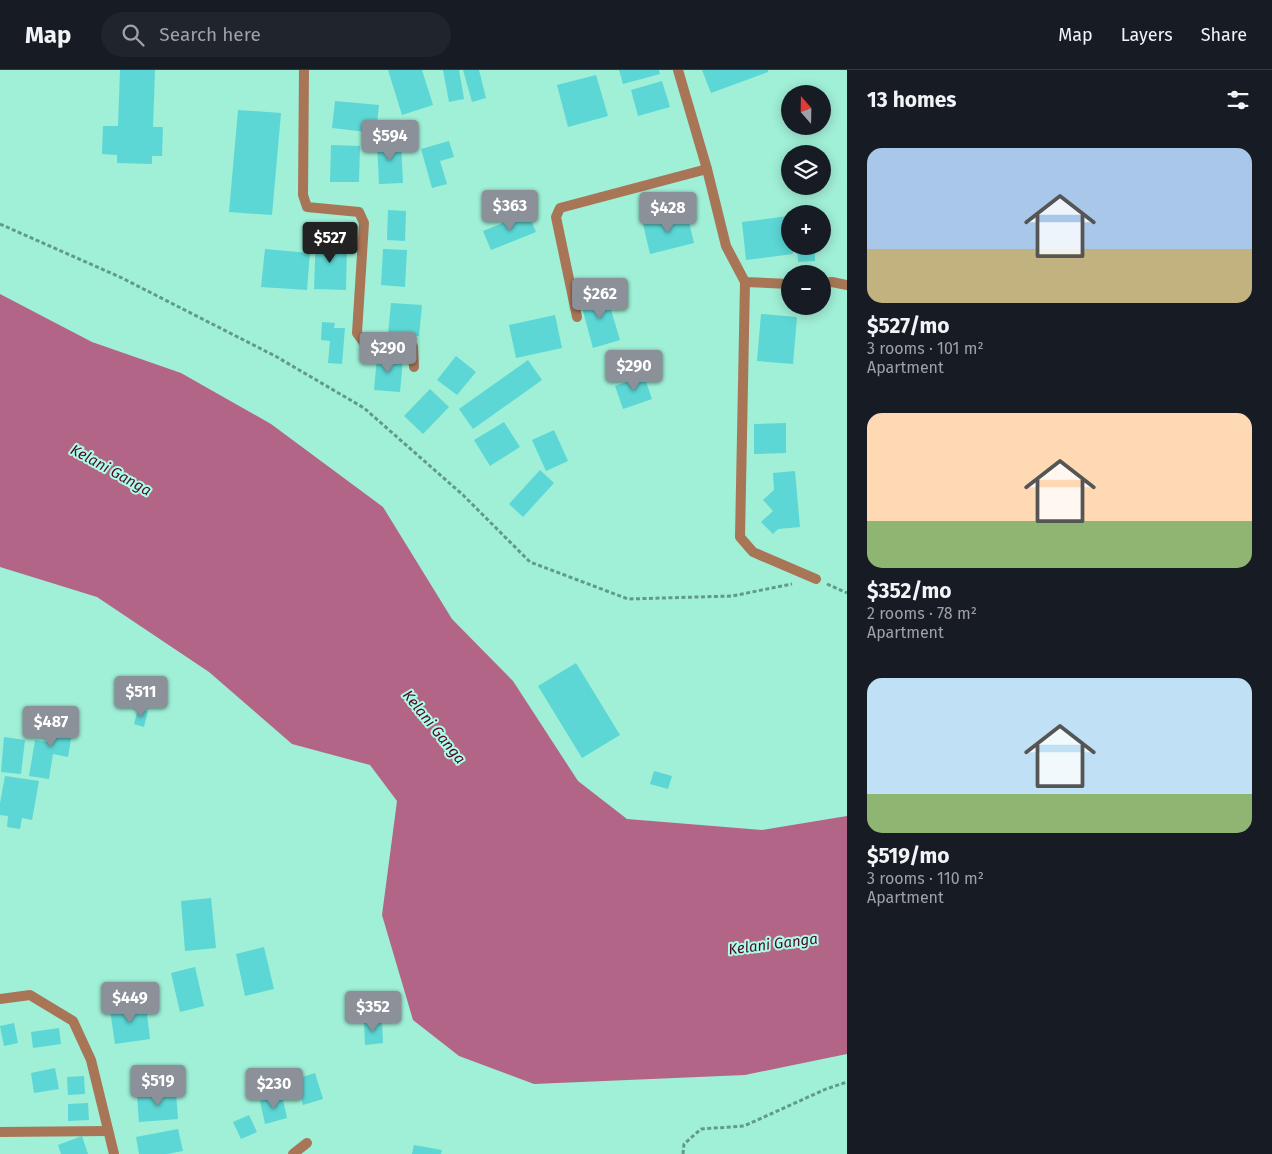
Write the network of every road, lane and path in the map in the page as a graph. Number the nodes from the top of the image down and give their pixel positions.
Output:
1 (304, 70) edge
2 (678, 70) edge
3 (707, 169) junction
4 (0, 224) edge
5 (745, 282) junction
6 (831, 282) edge
7 (781, 284) edge
8 (847, 285) edge
9 (577, 317) dead end
10 (414, 367) dead end
11 (816, 579) junction
12 (847, 593) edge
13 (0, 999) edge
14 (847, 1082) edge
15 (108, 1131) junction
16 (0, 1132) edge
17 (308, 1144) dead end
18 (114, 1154) edge
19 (293, 1154) edge
20 (682, 1154) edge

1 - 10 street
2 - 3 street
3 - 5 street
3 - 9 street
4 - 11 path
5 - 7 street
5 - 11 street
6 - 8 street
11 - 12 path
13 - 15 street
14 - 20 path
15 - 16 street
15 - 18 street
17 - 19 street

